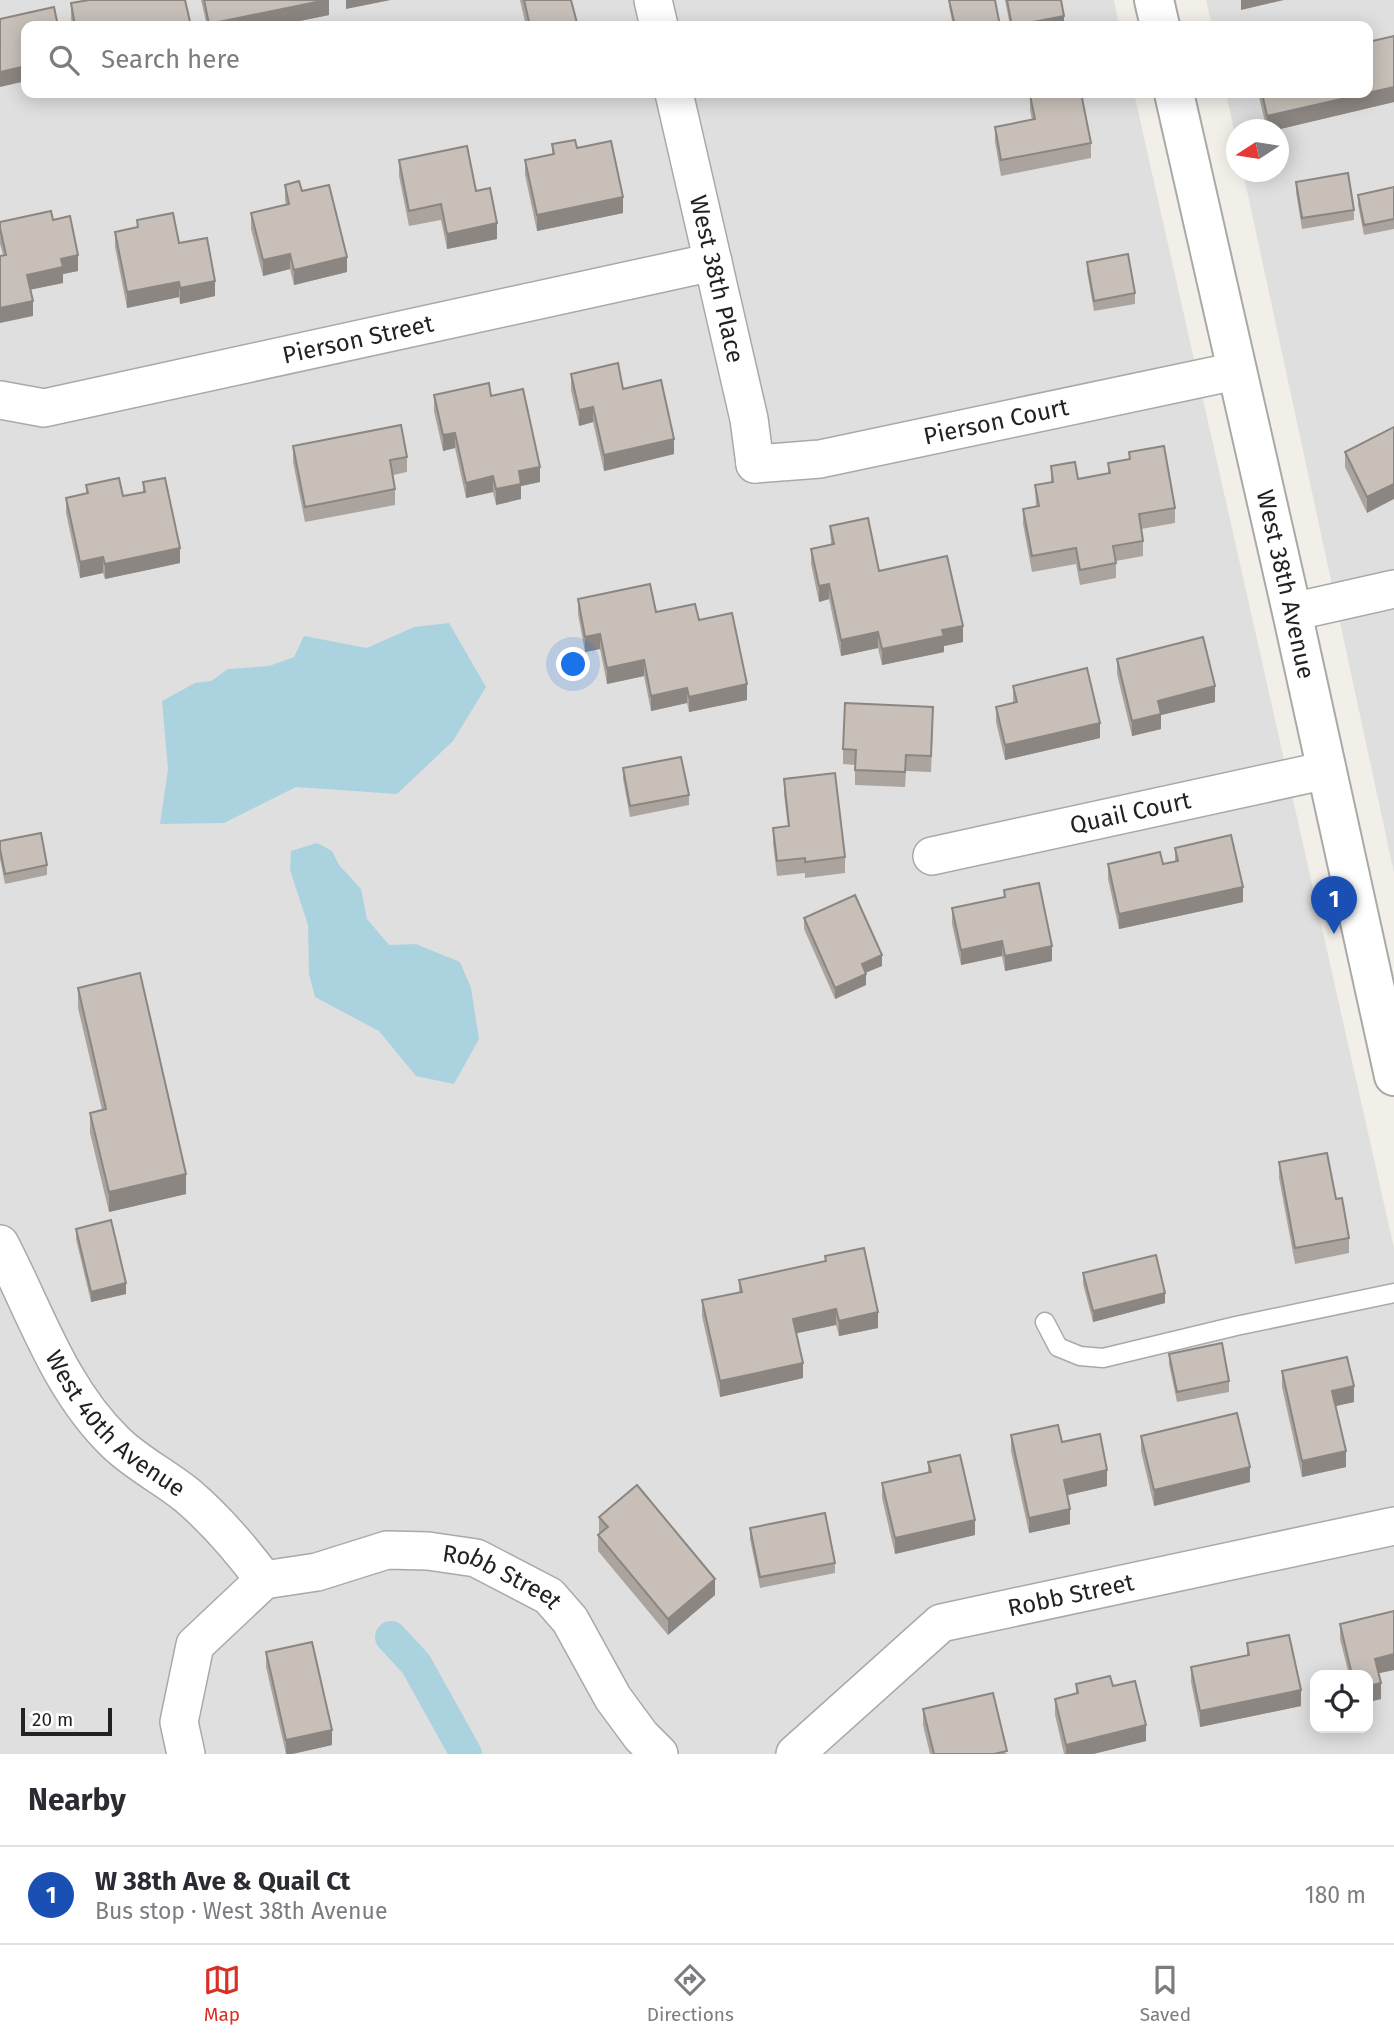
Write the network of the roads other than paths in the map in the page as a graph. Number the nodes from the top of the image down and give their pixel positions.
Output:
1 (653, 0) edge
2 (1154, 0) edge
3 (658, 21) edge
4 (1159, 21) edge
5 (675, 98) edge
6 (1175, 98) edge
7 (713, 262) junction
8 (1237, 372) junction
9 (0, 400) edge
10 (750, 473) joint
11 (1394, 589) edge
12 (1292, 612) junction
13 (1327, 770) junction
14 (932, 856) dead end
15 (1392, 1059) edge
16 (0, 1244) edge
17 (1394, 1293) edge
18 (1045, 1322) dead end
19 (1394, 1526) edge
20 (264, 1580) junction
21 (186, 1754) edge
22 (659, 1754) edge
23 (794, 1754) edge

1 - 3 street
2 - 4 street
5 - 7 street, West 38th Place
6 - 8 street, West 38th Avenue
7 - 9 street, Pierson Street
7 - 10 street, West 38th Place
8 - 10 street, Pierson Court
8 - 12 street, West 38th Avenue
11 - 12 street
12 - 13 street, West 38th Avenue
13 - 14 street, Quail Court
13 - 15 street, West 38th Avenue
16 - 20 street, West 40th Avenue
17 - 18 lane
19 - 23 street, Robb Street
20 - 21 street
20 - 22 street, Robb Street

